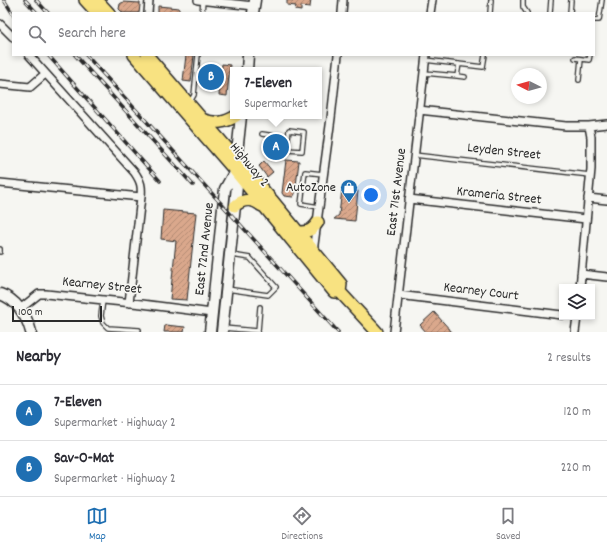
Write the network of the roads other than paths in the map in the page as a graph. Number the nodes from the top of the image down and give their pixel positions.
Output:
1 (85, 0) edge
2 (96, 0) edge
3 (149, 0) edge
4 (200, 0) edge
5 (343, 0) edge
6 (432, 0) edge
7 (491, 0) edge
8 (523, 0) edge
9 (551, 0) edge
10 (572, 0) edge
11 (602, 0) edge
12 (219, 1) edge
13 (254, 6) edge
14 (96, 12) edge
15 (108, 12) edge
16 (148, 12) edge
17 (202, 12) edge
18 (342, 12) edge
19 (430, 12) edge
20 (490, 12) edge
21 (526, 12) edge
22 (550, 12) edge
23 (570, 12) edge
24 (595, 20) edge
25 (0, 24) edge
26 (12, 36) edge
27 (30, 56) edge
28 (135, 56) edge
29 (148, 56) edge
30 (198, 56) edge
31 (248, 56) edge
32 (338, 56) edge
33 (485, 56) edge
34 (590, 56) edge
35 (426, 58) edge
36 (574, 58) dead end
37 (581, 59) junction
38 (459, 64) junction
39 (246, 67) edge
40 (424, 73) junction
41 (45, 74) junction
42 (457, 76) junction
43 (465, 77) dead end
44 (579, 80) dead end
45 (0, 84) edge
46 (189, 103) junction
47 (420, 110) junction
48 (231, 119) edge
49 (241, 119) edge
50 (204, 120) junction
51 (607, 124) edge
52 (589, 126) junction
53 (262, 134) dead end
54 (288, 138) junction
55 (414, 155) junction
56 (236, 158) junction
57 (235, 171) junction
58 (324, 172) junction
59 (590, 175) junction
60 (0, 183) edge
61 (141, 197) junction
62 (588, 198) junction
63 (409, 199) junction
64 (607, 200) edge
65 (235, 206) junction
66 (319, 207) junction
67 (266, 209) junction
68 (586, 218) junction
69 (318, 222) junction
70 (298, 232) junction
71 (0, 249) edge
72 (314, 250) junction
73 (0, 252) edge
74 (230, 255) junction
75 (311, 264) junction
76 (581, 274) junction
77 (607, 277) edge
78 (580, 284) edge
79 (226, 288) junction
80 (340, 292) junction
81 (0, 294) edge
82 (398, 296) junction
83 (103, 300) junction
84 (129, 303) junction
85 (260, 307) dead end
86 (20, 309) junction
87 (212, 313) junction
88 (559, 315) edge
89 (577, 320) edge
90 (139, 330) dead end
91 (222, 330) edge
92 (31, 332) edge
93 (210, 332) edge
94 (377, 332) edge
95 (394, 332) edge
96 (575, 332) edge

1 - 14 main road
2 - 15 main road
3 - 16 street
4 - 12 street
4 - 17 lane
5 - 18 street
6 - 19 street
7 - 20 lane
8 - 21 lane
9 - 22 lane
10 - 23 lane
11 - 24 lane
12 - 13 street
25 - 26 street
27 - 41 street
28 - 57 main road, Highway 2
29 - 46 main road, Highway 2
30 - 46 lane
31 - 39 main road
32 - 58 street
33 - 38 lane
34 - 37 lane
35 - 38 lane
35 - 40 street, East 71st Avenue
36 - 37 lane
37 - 44 lane
38 - 42 lane
40 - 42 lane
40 - 47 street, East 71st Avenue
41 - 45 street
41 - 61 street
42 - 43 lane
46 - 50 main road, Highway 2
47 - 52 street
47 - 55 street, East 71st Avenue
48 - 50 main road
49 - 56 main road, East 72nd Avenue
50 - 56 main road, Highway 2
51 - 52 street
52 - 59 street
53 - 54 lane
54 - 54 lane
55 - 59 lane, Leyden Street
55 - 63 street, East 71st Avenue
56 - 57 main road, East 72nd Avenue
56 - 70 main road, Highway 2
57 - 65 main road, East 72nd Avenue
57 - 67 main road, Highway 2
57 - 87 main road, East 72nd Avenue
58 - 66 street
58 - 66 lane
59 - 62 street
60 - 61 street
61 - 84 street
62 - 64 street
62 - 68 street
63 - 68 street, Krameria Street
63 - 82 street, East 71st Avenue
65 - 67 main road
65 - 74 main road, East 72nd Avenue
66 - 69 street
67 - 75 main road, Highway 2
68 - 76 street
69 - 70 main road
69 - 72 street
70 - 72 main road, Highway 2
71 - 73 lane
72 - 75 street
72 - 80 main road, Highway 2
74 - 79 main road, East 72nd Avenue
74 - 79 lane
75 - 80 main road, Highway 2
76 - 77 street
76 - 78 street
79 - 91 main road, East 72nd Avenue
80 - 94 main road, Highway 2
81 - 86 main road
82 - 88 street, Kearney Court
82 - 95 street, East 71st Avenue
83 - 84 street, Kearney Street
83 - 86 street, Kearney Street
83 - 90 lane
84 - 87 street, Kearney Street
85 - 91 lane
86 - 92 main road
87 - 93 main road, East 72nd Avenue
89 - 96 street

